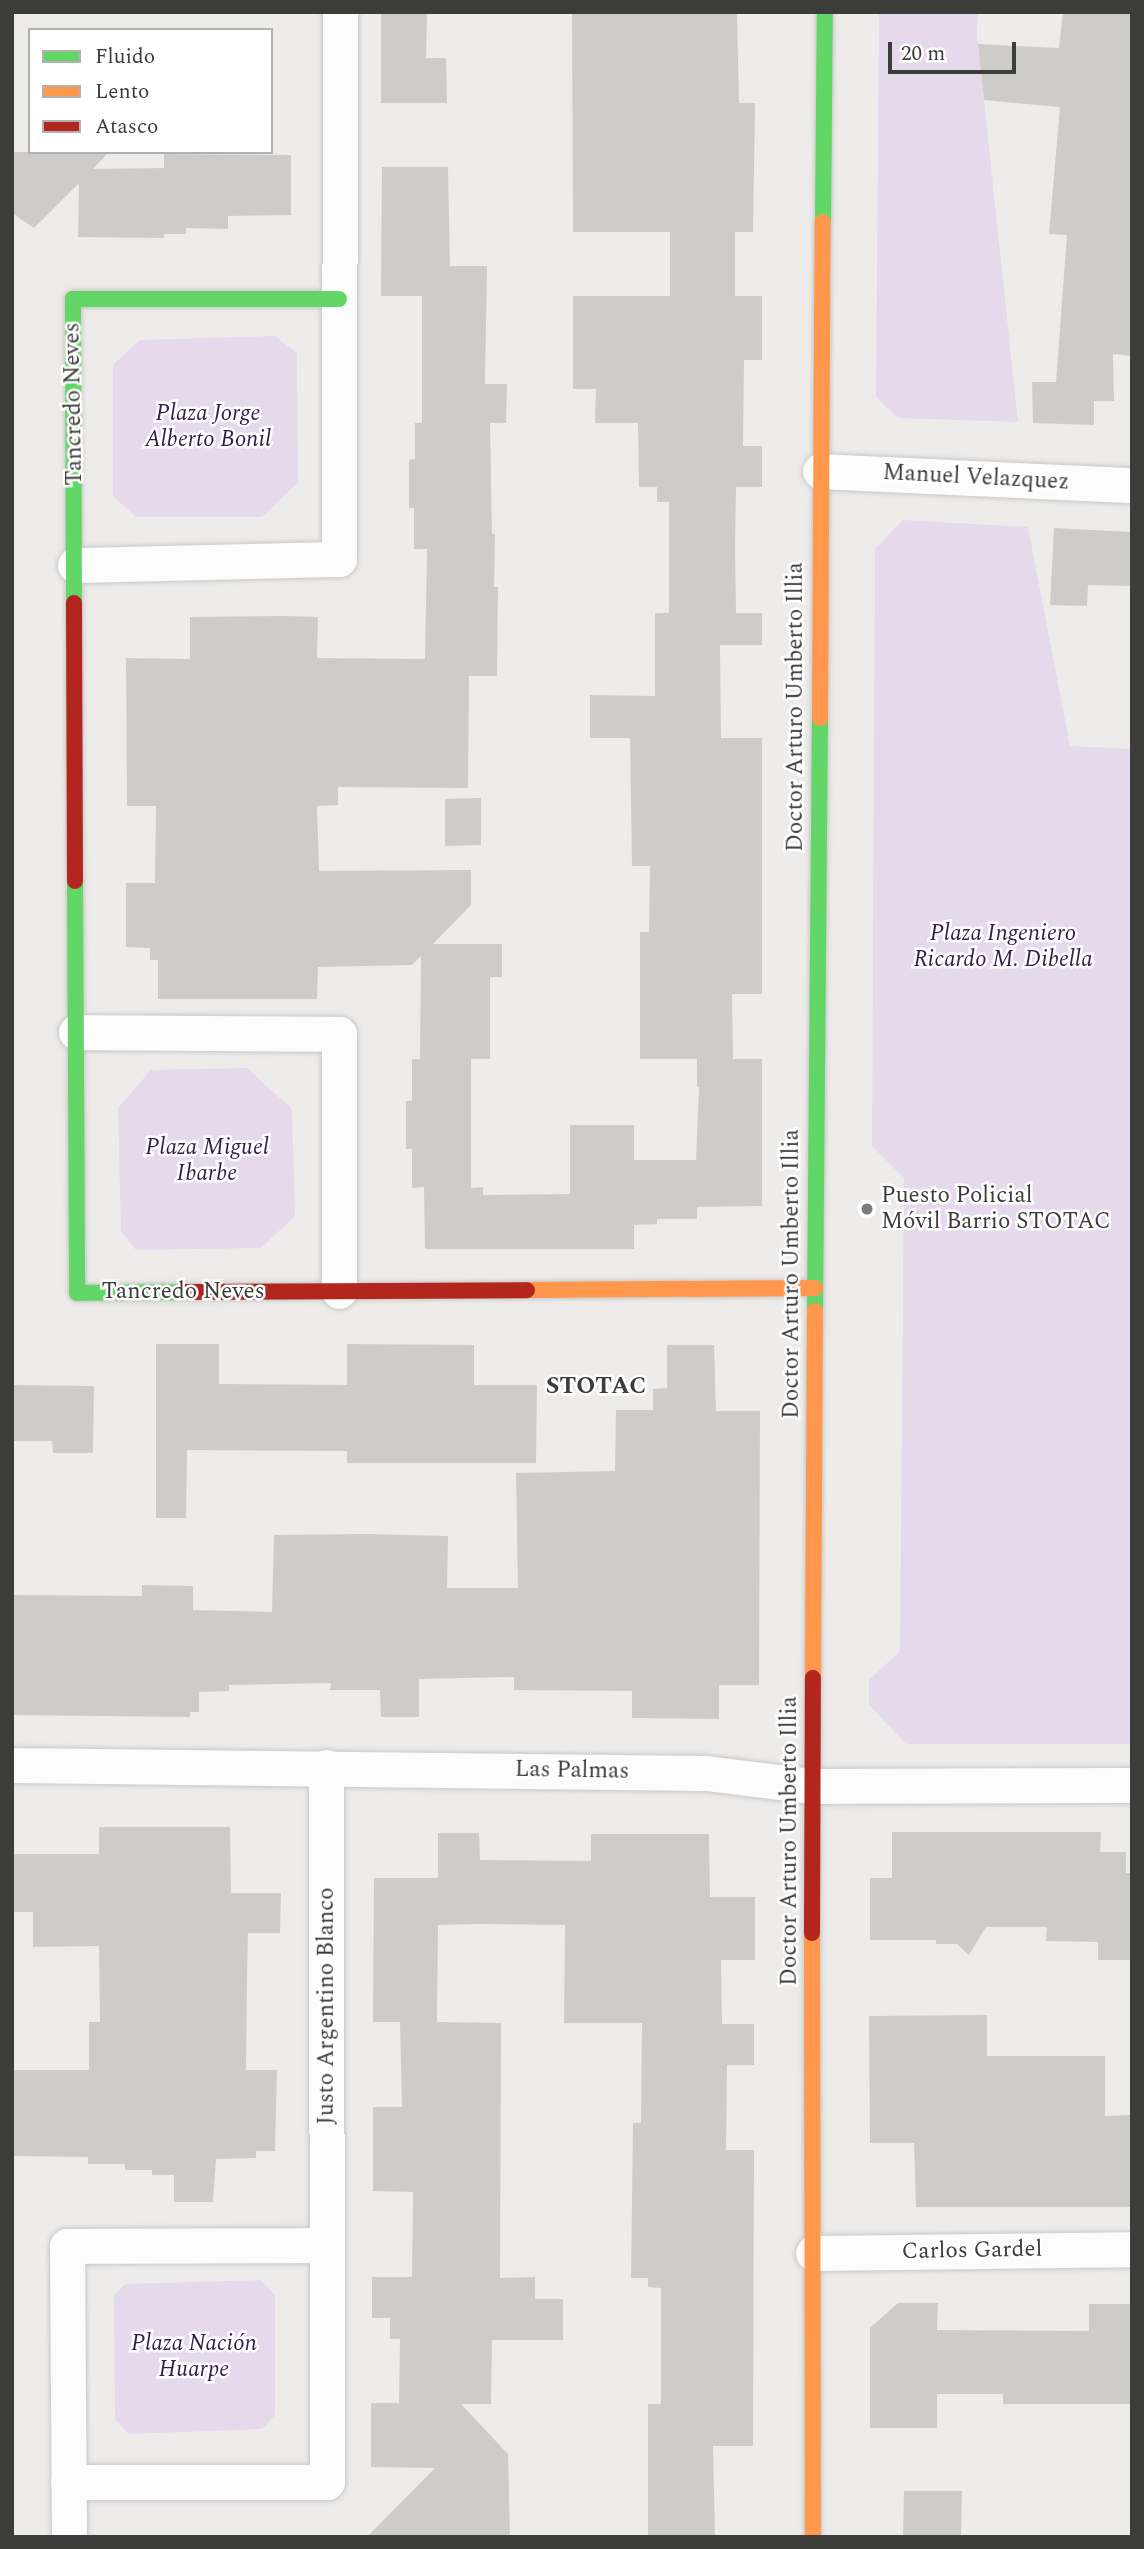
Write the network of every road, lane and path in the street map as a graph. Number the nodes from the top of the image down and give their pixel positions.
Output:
1 (340, 12) edge
2 (825, 12) edge
3 (339, 299) junction
4 (820, 471) junction
5 (1132, 485) edge
6 (75, 565) junction
7 (75, 1032) junction
8 (815, 1288) junction
9 (339, 1291) junction
10 (12, 1765) edge
11 (327, 1767) junction
12 (1132, 1785) edge
13 (812, 1786) junction
14 (327, 2245) junction
15 (1132, 2249) edge
16 (813, 2253) junction
17 (68, 2482) junction
18 (69, 2537) edge
19 (813, 2537) edge

1 - 3 street
2 - 4 street, Doctor Arturo Umberto Illia
3 - 6 street
3 - 6 street, Tancredo Neves
4 - 5 street, Manuel Velazquez
4 - 8 street, Doctor Arturo Umberto Illia
6 - 7 street, Tancredo Neves
7 - 9 street
7 - 9 street, Tancredo Neves
8 - 9 street, Tancredo Neves
8 - 13 street, Doctor Arturo Umberto Illia
10 - 11 street, Las Palmas
11 - 13 street, Las Palmas
11 - 14 street, Justo Argentino Blanco
12 - 13 street, Las Palmas
13 - 16 street, Doctor Arturo Umberto Illia
14 - 17 street, Justo Argentino Blanco
14 - 17 street
15 - 16 street, Carlos Gardel
16 - 19 street, Doctor Arturo Umberto Illia
17 - 18 street

